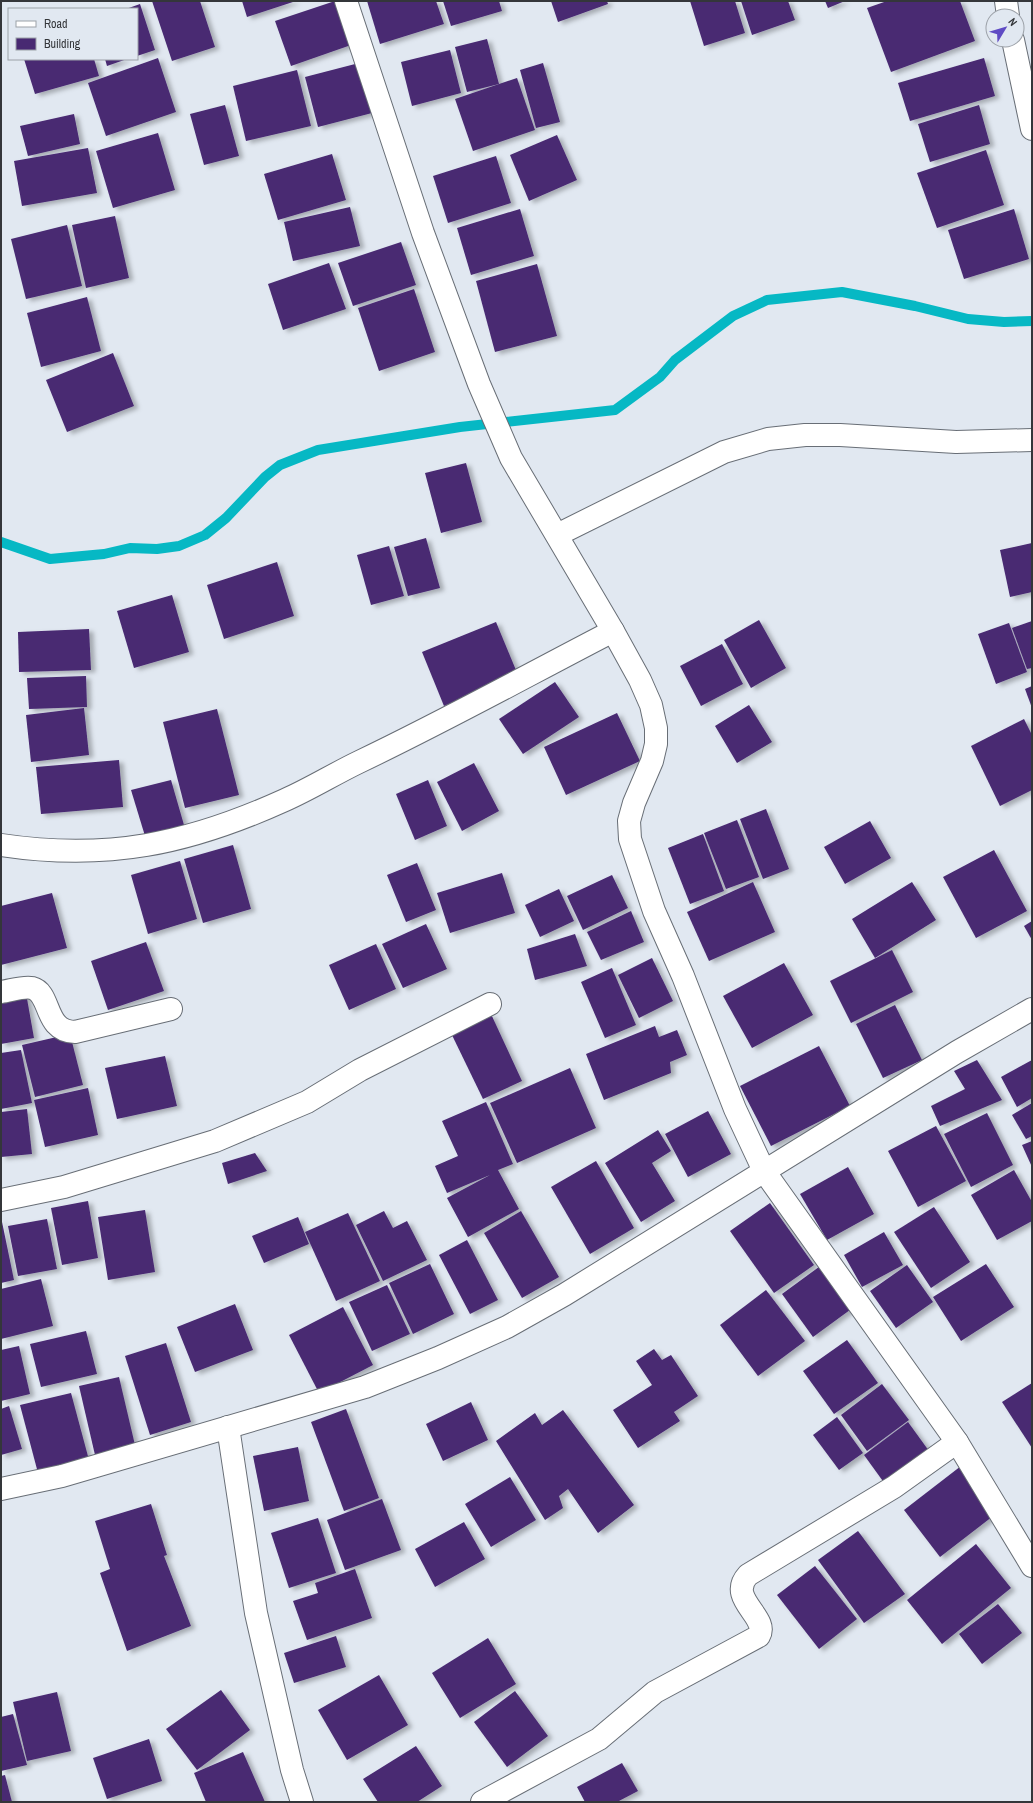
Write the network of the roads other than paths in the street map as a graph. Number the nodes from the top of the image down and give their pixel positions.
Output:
1 (346, 1) edge
2 (1016, 48) edge
3 (1026, 78) edge
4 (1032, 129) edge
5 (1032, 440) edge
6 (557, 535) junction
7 (613, 631) junction
8 (1, 845) edge
9 (1, 992) edge
10 (490, 1004) dead end
11 (171, 1009) dead end
12 (1032, 1009) edge
13 (764, 1172) junction
14 (1, 1200) edge
15 (228, 1427) junction
16 (957, 1442) junction
17 (1, 1488) edge
18 (1032, 1566) edge
19 (302, 1802) edge
20 (482, 1802) edge

1 - 6 street
2 - 3 street
3 - 4 street
5 - 6 street
6 - 7 street
7 - 8 street
7 - 13 street
9 - 11 street
10 - 14 street
12 - 13 street
13 - 15 street
13 - 16 street
15 - 17 street
15 - 19 street
16 - 18 street
16 - 20 street

